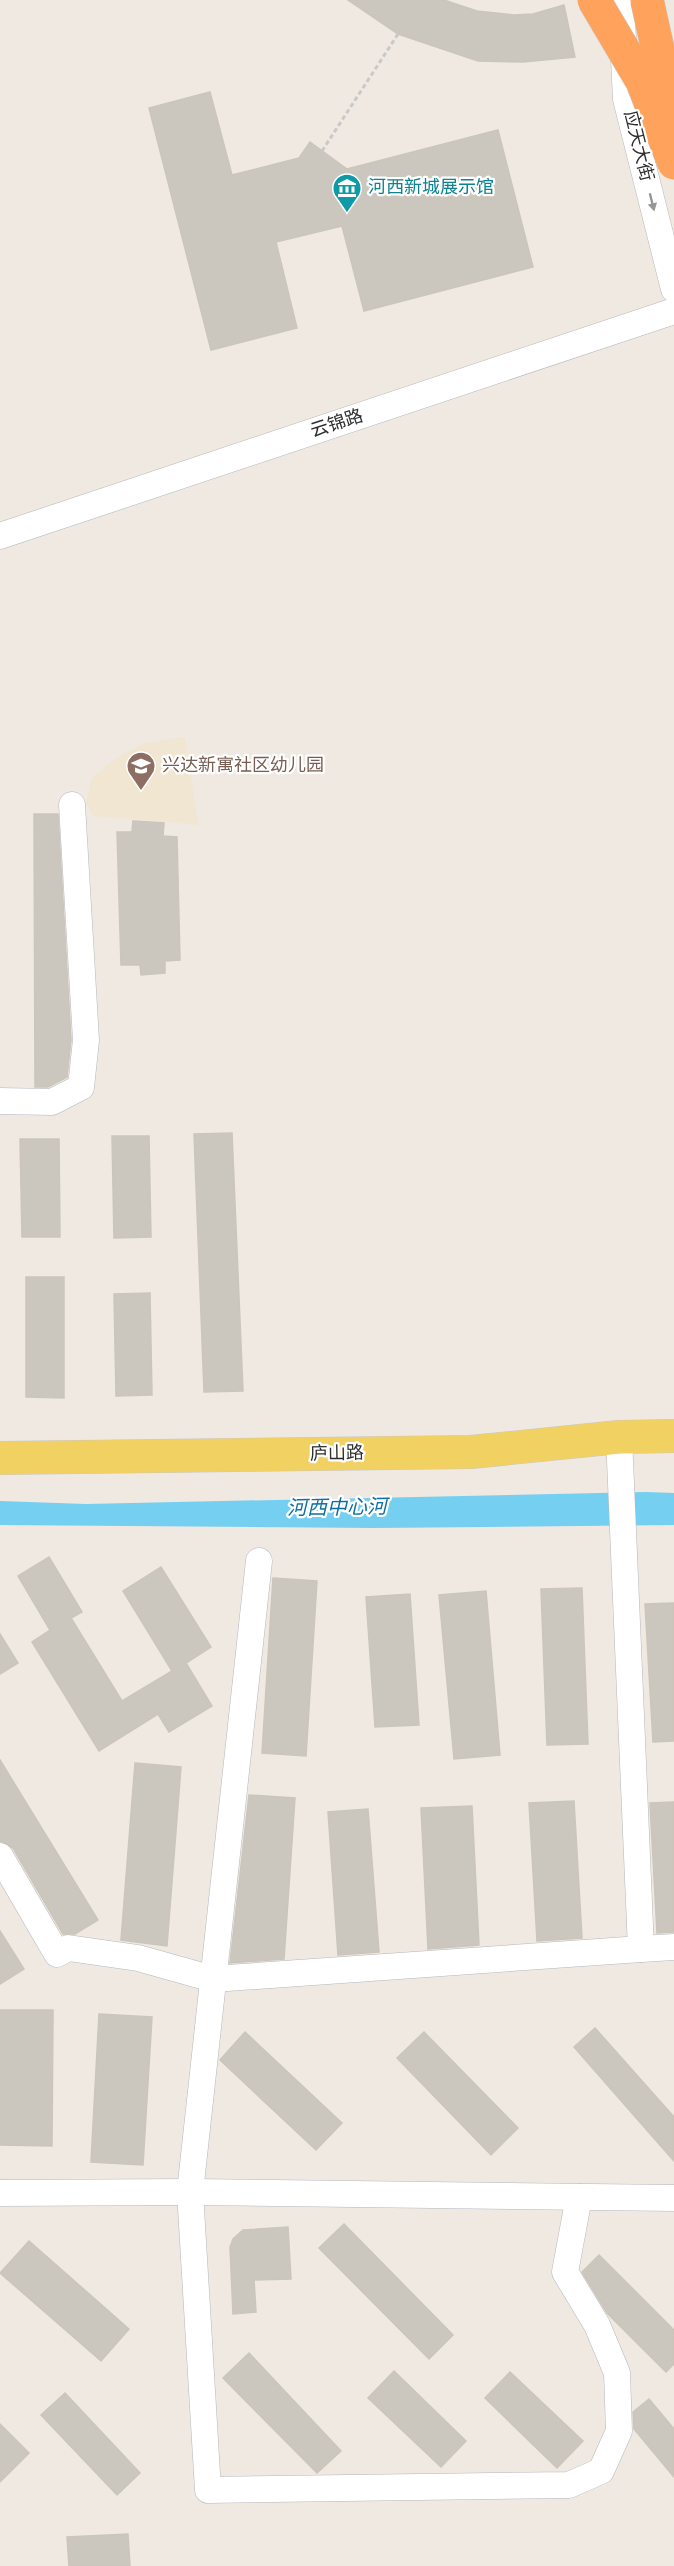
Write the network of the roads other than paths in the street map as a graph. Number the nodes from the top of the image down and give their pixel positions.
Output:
1 (594, 0) edge
2 (621, 0) edge
3 (631, 0) edge
4 (647, 0) edge
5 (674, 71) edge
6 (674, 120) edge
7 (674, 163) edge
8 (674, 289) edge
9 (674, 311) edge
10 (0, 536) edge
11 (72, 805) dead end
12 (0, 1101) edge
13 (674, 1436) edge
14 (620, 1444) junction
15 (0, 1458) edge
16 (259, 1561) dead end
17 (0, 1856) edge
18 (674, 1947) edge
19 (640, 1949) junction
20 (213, 1979) junction
21 (190, 2192) junction
22 (0, 2193) edge
23 (579, 2197) junction
24 (674, 2198) edge

1 - 7 highway, bridge
2 -> 8 street, 应天大街
3 - 5 main road
4 - 6 highway, bridge
9 - 10 street, 云锦路
11 - 12 street
13 - 14 main road, 庐山路
14 - 15 main road, 庐山路
14 - 19 street
16 - 20 street
17 - 20 street
18 - 19 street
19 - 20 street
20 - 21 street
21 - 22 street
21 - 23 street
21 - 23 street
23 - 24 street

